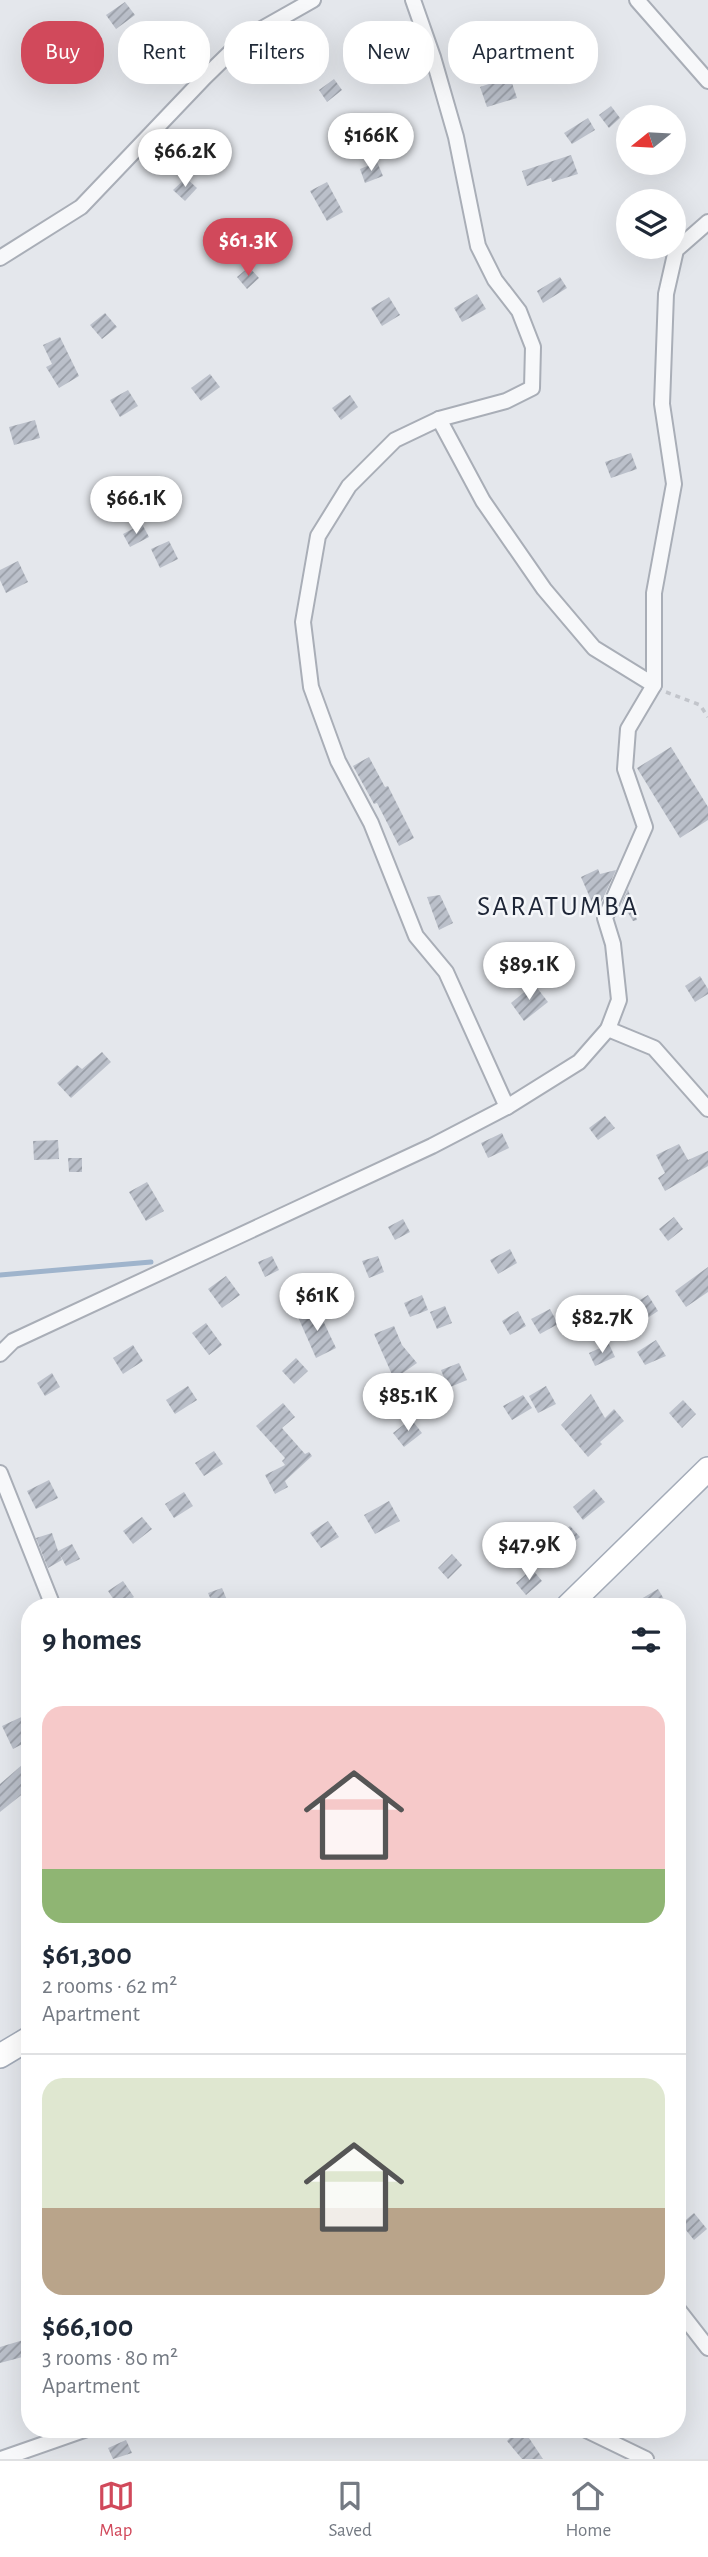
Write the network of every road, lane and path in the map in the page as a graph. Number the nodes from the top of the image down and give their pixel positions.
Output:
1 (313, 0) edge
2 (413, 0) edge
3 (637, 0) edge
4 (708, 81) edge
5 (708, 222) edge
6 (0, 258) edge
7 (439, 419) junction
8 (654, 685) junction
9 (708, 717) edge
10 (608, 1029) junction
11 (508, 1107) junction
12 (708, 1109) edge
13 (0, 1354) edge
14 (708, 1469) edge
15 (0, 1473) edge
16 (50, 1598) edge
17 (576, 1598) edge
18 (21, 2043) edge
19 (0, 2056) edge
20 (686, 2319) edge
21 (708, 2347) edge
22 (61, 2438) edge
23 (603, 2438) edge
24 (1, 2459) edge
25 (646, 2459) edge

1 - 6 street
2 - 7 street
3 - 4 street
5 - 8 street
7 - 8 street
7 - 11 street
8 - 9 path
8 - 10 street
10 - 11 street
10 - 12 street
11 - 13 street
14 - 17 main road
15 - 16 street
18 - 19 main road
20 - 21 street
22 - 24 street
23 - 25 street

